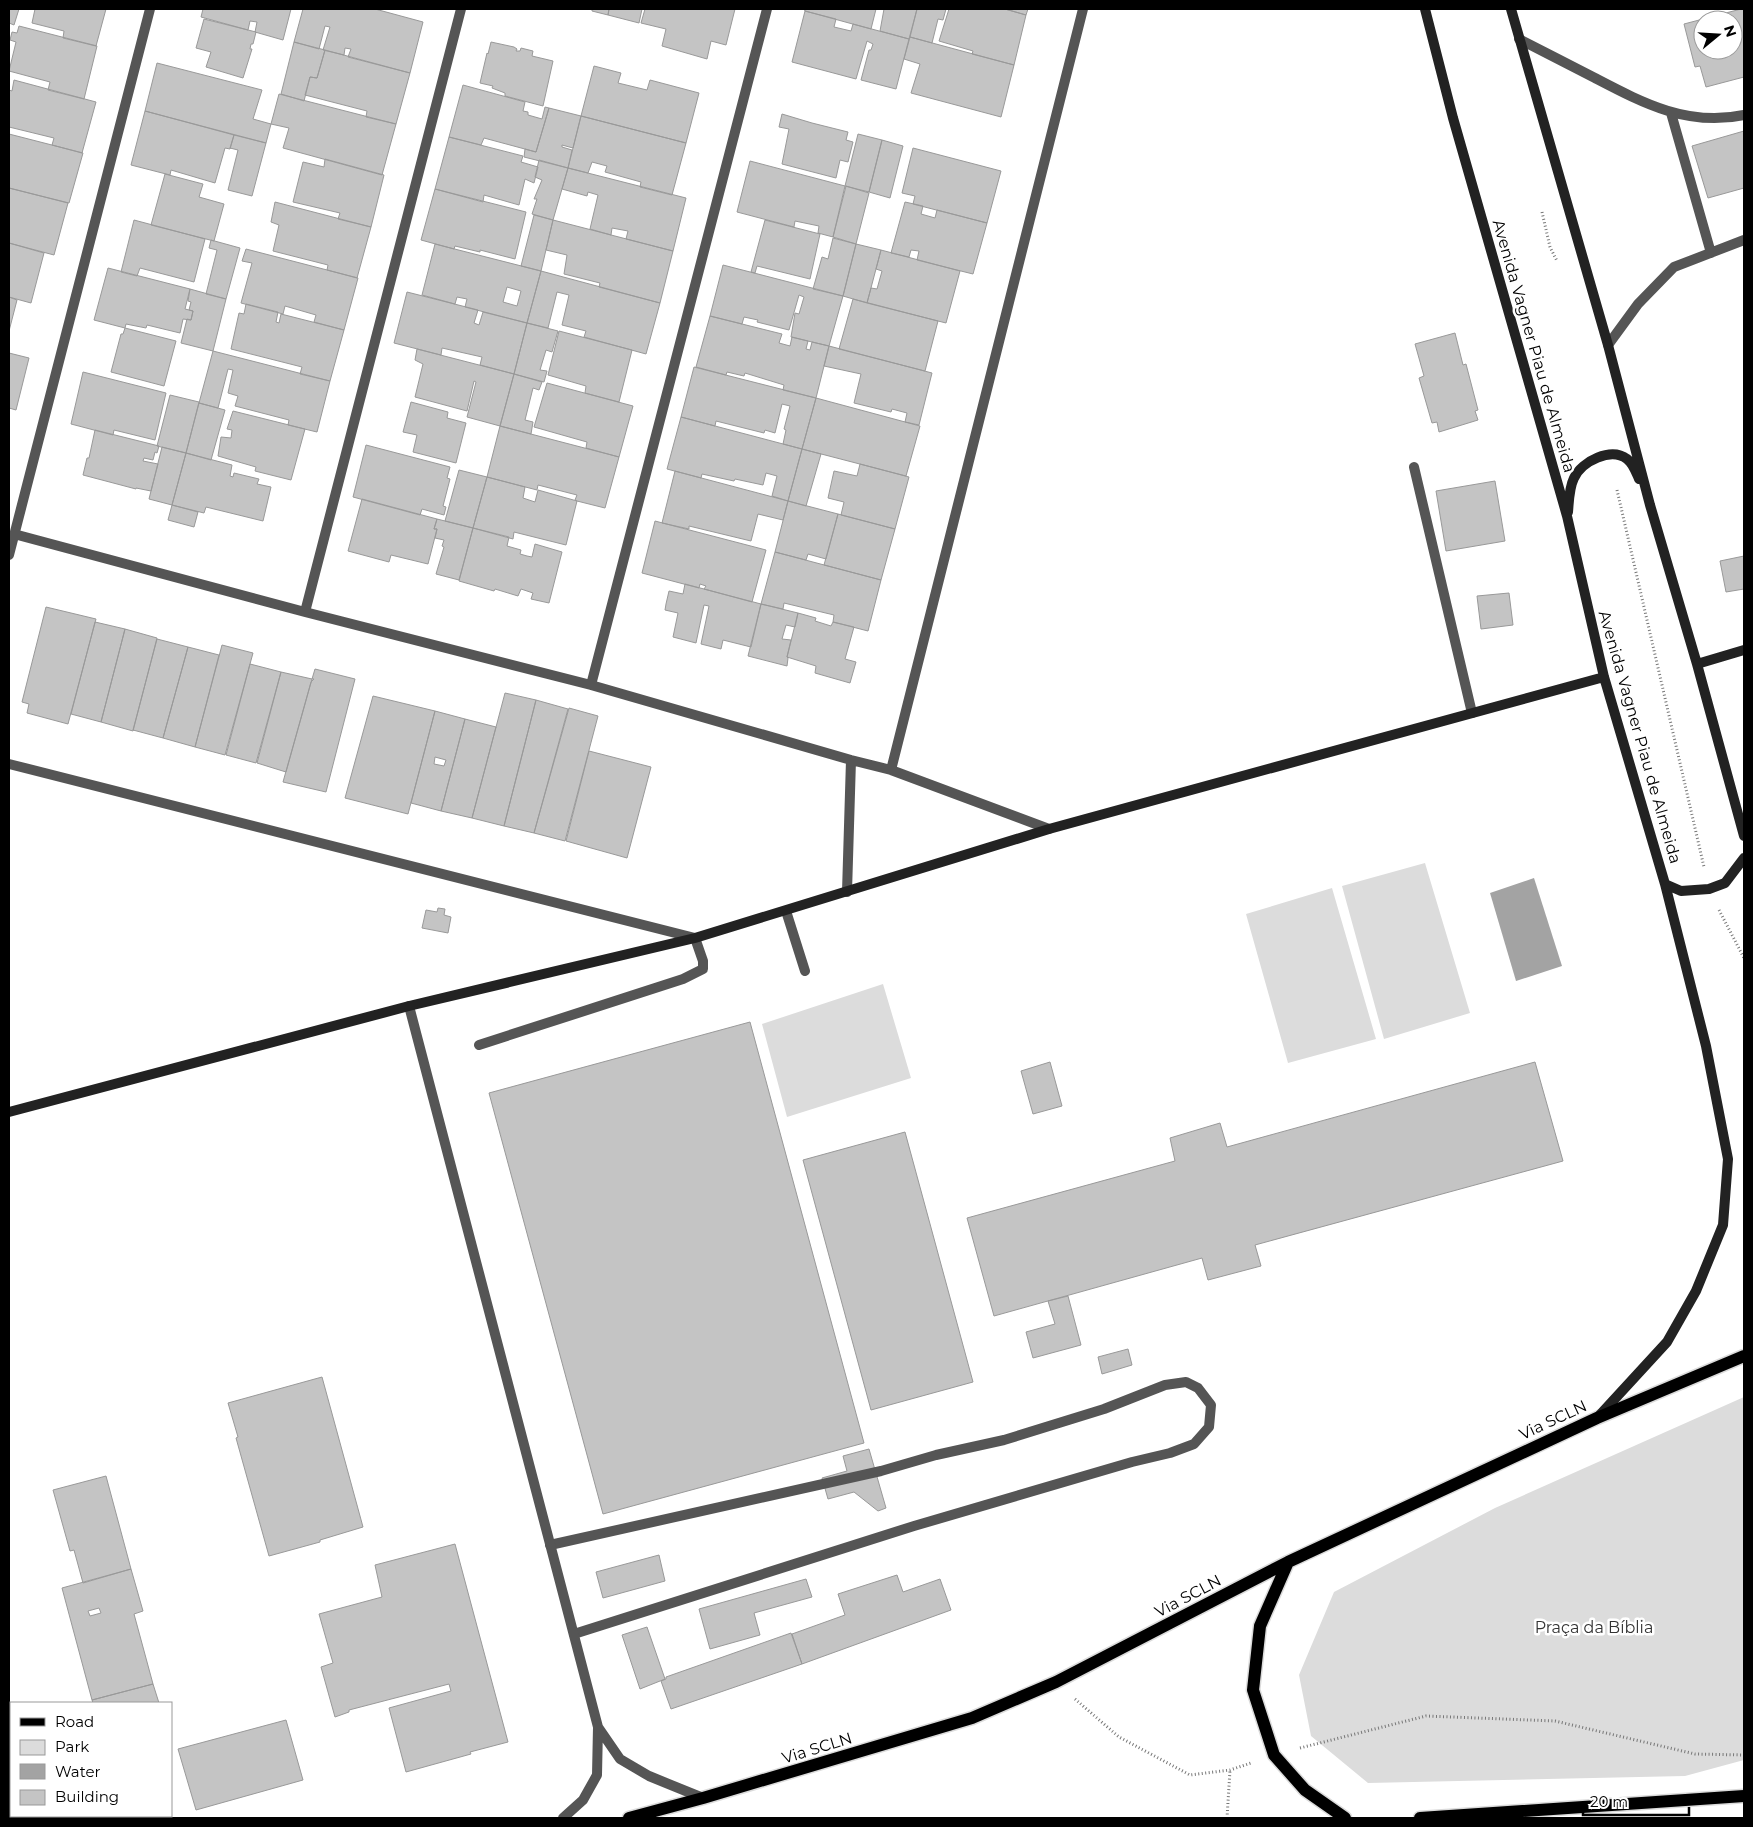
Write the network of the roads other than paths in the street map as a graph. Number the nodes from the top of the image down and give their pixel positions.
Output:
1 (150, 9) edge
2 (461, 9) edge
3 (767, 9) edge
4 (1083, 9) edge
5 (1425, 9) edge
6 (1511, 9) edge
7 (1519, 40) junction
8 (1671, 113) junction
9 (1744, 115) edge
10 (1744, 240) edge
11 (1710, 253) junction
12 (1608, 345) junction
13 (1414, 467) dead end
14 (1650, 505) junction
15 (1567, 516) junction
16 (14, 534) junction
17 (9, 555) edge
18 (305, 612) junction
19 (1744, 650) edge
20 (1697, 664) junction
21 (1604, 677) junction
22 (591, 685) junction
23 (1472, 713) junction
24 (851, 760) junction
25 (9, 764) edge
26 (891, 770) junction
27 (1049, 829) junction
28 (1744, 836) edge
29 (1744, 858) edge
30 (1665, 884) junction
31 (847, 892) junction
32 (786, 911) junction
33 (695, 938) junction
34 (805, 971) dead end
35 (409, 1006) junction
36 (479, 1045) dead end
37 (9, 1112) edge
38 (1744, 1356) edge
39 (1597, 1418) junction
40 (550, 1545) junction
41 (1288, 1562) junction
42 (574, 1634) junction
43 (598, 1727) junction
44 (1744, 1796) edge
45 (703, 1798) junction
46 (562, 1818) edge
47 (629, 1818) edge
48 (1345, 1818) edge
49 (1420, 1818) edge

1 - 16 street
2 - 18 street
3 - 22 street
4 - 26 street
5 - 15 main road, Avenida Vagner Piau de Almeida
6 - 7 main road
7 - 8 street
7 - 12 main road
8 - 9 street
8 - 11 street
10 - 11 street
11 - 12 street
12 - 14 main road
13 - 23 street
14 - 15 main road
14 - 20 main road
15 - 21 main road, Avenida Vagner Piau de Almeida
16 - 17 street
16 - 18 street
18 - 22 street
19 - 20 main road
20 - 28 main road
21 - 23 main road
21 - 30 main road, Avenida Vagner Piau de Almeida
22 - 24 street
23 - 27 main road
24 - 26 street
24 - 31 street
25 - 33 street
26 - 27 street
27 - 31 main road
29 - 30 main road
30 - 39 main road, Avenida Vagner Piau de Almeida
31 - 32 main road
32 - 33 main road
32 - 34 street
33 - 35 main road
33 - 36 street
35 - 37 main road
35 - 40 street
38 - 39 main road, Via SCLN
39 - 41 main road, Via SCLN
40 - 42 street
40 - 42 street
41 - 45 main road, Via SCLN
41 - 48 main road
42 - 43 street
43 - 45 street
43 - 46 street
44 - 49 main road
45 - 47 main road, Via SCLN

